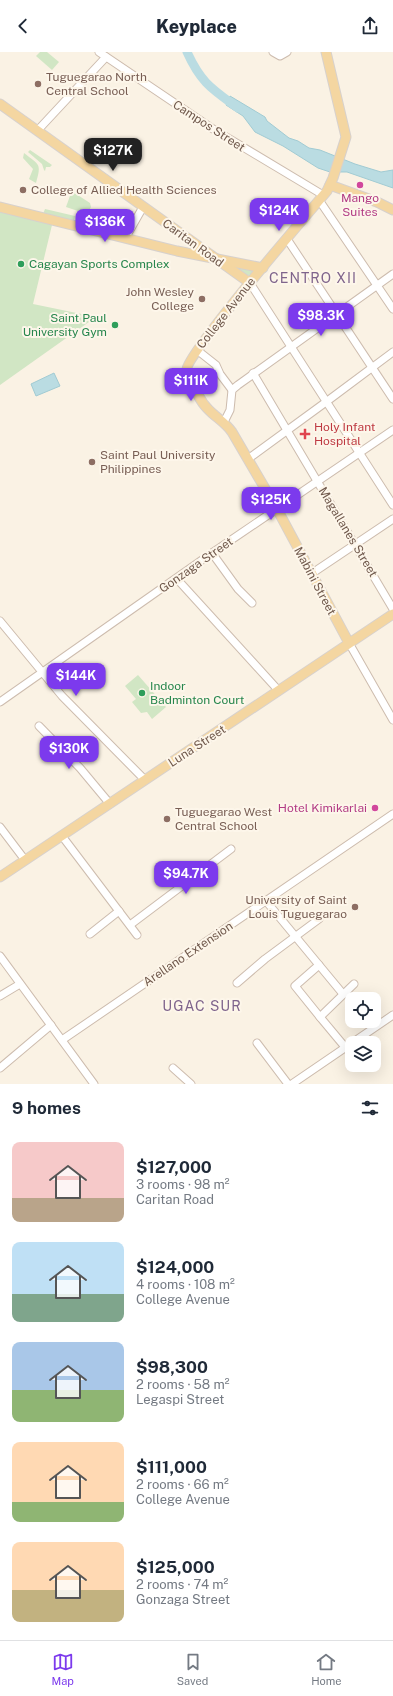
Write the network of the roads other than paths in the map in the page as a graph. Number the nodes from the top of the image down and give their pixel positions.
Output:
1 (99, 52) edge
2 (273, 52) edge
3 (287, 52) edge
4 (321, 52) edge
5 (326, 52) edge
6 (106, 57) junction
7 (0, 104) edge
8 (38, 130) junction
9 (343, 147) junction
10 (327, 190) junction
11 (0, 207) edge
12 (143, 207) junction
13 (390, 210) edge
14 (126, 237) junction
15 (287, 239) junction
16 (214, 258) junction
17 (262, 268) junction
18 (393, 274) edge
19 (250, 283) junction
20 (377, 286) junction
21 (393, 309) edge
22 (338, 314) junction
23 (290, 346) junction
24 (197, 350) junction
25 (393, 352) edge
26 (372, 367) junction
27 (253, 373) junction
28 (232, 390) junction
29 (393, 399) edge
30 (326, 402) junction
31 (224, 422) junction
32 (393, 430) edge
33 (287, 431) junction
34 (359, 453) junction
35 (248, 459) junction
36 (317, 481) junction
37 (393, 506) edge
38 (277, 509) junction
39 (393, 519) edge
40 (355, 544) junction
41 (212, 553) junction
42 (311, 574) junction
43 (177, 579) junction
44 (252, 602) dead end
45 (393, 609) edge
46 (393, 614) edge
47 (0, 621) edge
48 (350, 643) junction
49 (42, 672) junction
50 (279, 691) junction
51 (0, 702) edge
52 (392, 717) edge
53 (39, 726) dead end
54 (145, 780) junction
55 (110, 804) junction
56 (393, 814) edge
57 (0, 828) edge
58 (62, 836) junction
59 (231, 849) dead end
60 (25, 860) junction
61 (0, 877) edge
62 (266, 901) junction
63 (119, 910) junction
64 (319, 920) dead end
65 (130, 925) junction
66 (90, 934) dead end
67 (137, 935) dead end
68 (295, 937) junction
69 (0, 956) edge
70 (319, 965) junction
71 (237, 983) dead end
72 (20, 984) junction
73 (354, 984) dead end
74 (343, 994) junction
75 (0, 996) edge
76 (393, 1015) edge
77 (320, 1017) junction
78 (51, 1024) junction
79 (362, 1036) edge
80 (62, 1040) junction
81 (257, 1043) dead end
82 (345, 1047) joint
83 (0, 1068) edge
84 (173, 1068) dead end
85 (94, 1084) edge
86 (191, 1084) edge
87 (288, 1084) edge
88 (292, 1084) edge

1 - 6 street, Campos Street
2 - 3 street
4 - 9 main road
5 - 9 main road
6 - 8 street
6 - 10 street, Campos Street
7 - 8 main road, Caritan Road
8 - 12 main road, Caritan Road
9 - 10 main road
10 - 13 main road
10 - 15 main road, College Avenue
10 - 20 street
11 - 14 main road
12 - 14 street
12 - 16 main road, Caritan Road
14 - 16 main road
15 - 17 main road, College Avenue
15 - 22 street
16 - 17 main road
16 - 19 main road, Caritan Road
17 - 19 main road, College Avenue
18 - 20 street
19 - 23 street
19 - 24 main road, College Avenue
20 - 21 street
20 - 22 street
22 - 23 street
22 - 26 street
23 - 27 street
23 - 30 street
24 - 28 street
24 - 31 main road, College Avenue
25 - 26 street
26 - 29 street
26 - 30 street
27 - 28 street
27 - 33 street, Magallanes Street
28 - 31 street
30 - 33 street
30 - 34 street
31 - 35 main road, Mabini Street
32 - 34 street, Gonzaga Street
33 - 35 street
33 - 36 street, Magallanes Street
34 - 36 street, Gonzaga Street
34 - 37 street
35 - 38 main road, Mabini Street
36 - 38 street, Gonzaga Street
36 - 40 street, Magallanes Street
38 - 41 street, Gonzaga Street
38 - 42 main road, Mabini Street
39 - 40 street
40 - 42 street
40 - 45 street, Magallanes Street
41 - 43 street, Gonzaga Street
41 - 44 street
42 - 48 main road, Mabini Street
43 - 49 street, Gonzaga Street
43 - 50 street
46 - 48 main road, Luna Street
47 - 49 street
48 - 50 main road, Luna Street
48 - 52 street, Mabini Street
49 - 51 street, Gonzaga Street
49 - 54 street
50 - 54 main road, Luna Street
53 - 55 street
54 - 55 main road, Luna Street
55 - 58 main road, Luna Street
56 - 62 street, Arellano Extension
57 - 60 street
58 - 60 main road, Luna Street
58 - 63 street
59 - 65 street
60 - 61 main road, Luna Street
62 - 68 street
62 - 80 street, Arellano Extension
63 - 65 street
63 - 66 street
64 - 68 street
65 - 67 street
68 - 70 street
68 - 71 street
69 - 72 street
70 - 74 street
70 - 77 street
72 - 75 street
72 - 78 street
73 - 74 street
74 - 77 street
76 - 79 street
77 - 82 street
78 - 80 street
78 - 83 street
80 - 85 street
81 - 87 street
82 - 88 street
84 - 86 street

